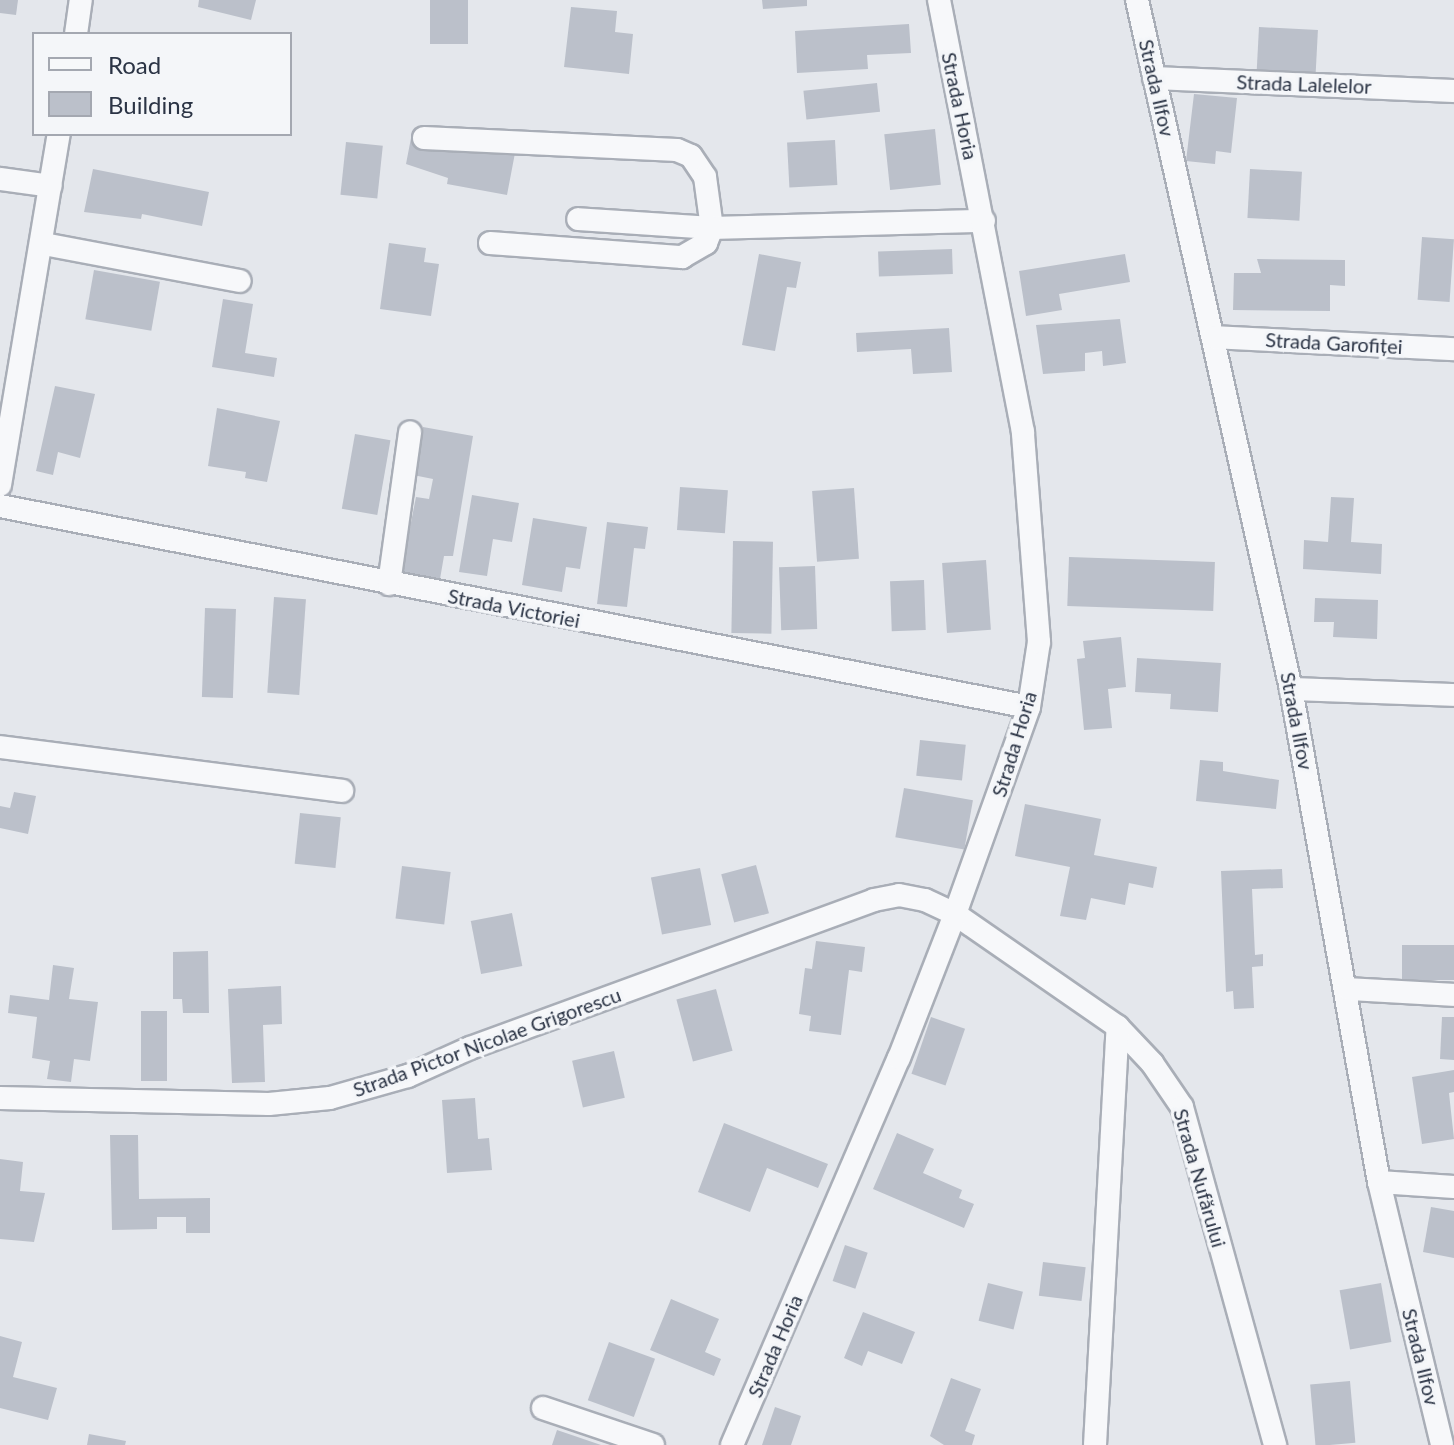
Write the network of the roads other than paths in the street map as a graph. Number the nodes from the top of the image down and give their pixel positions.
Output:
1 (81, 0) edge
2 (939, 0) edge
3 (1137, 0) edge
4 (76, 32) edge
5 (1154, 78) junction
6 (1454, 91) edge
7 (59, 136) edge
8 (424, 138) dead end
9 (0, 179) edge
10 (51, 186) junction
11 (578, 219) dead end
12 (984, 221) junction
13 (712, 228) junction
14 (490, 243) dead end
15 (44, 244) junction
16 (240, 281) dead end
17 (1213, 337) junction
18 (1454, 349) edge
19 (410, 432) dead end
20 (0, 485) edge
21 (0, 506) edge
22 (389, 584) junction
23 (1291, 689) junction
24 (1454, 695) edge
25 (1029, 707) junction
26 (0, 747) edge
27 (342, 791) dead end
28 (955, 914) junction
29 (1348, 989) junction
30 (1454, 995) edge
31 (1118, 1027) junction
32 (0, 1098) edge
33 (1379, 1182) junction
34 (1454, 1187) edge
35 (543, 1408) dead end
36 (653, 1445) edge
37 (732, 1445) edge
38 (1095, 1445) edge
39 (1275, 1445) edge
40 (1442, 1445) edge

1 - 4 street
2 - 12 street, Strada Horia
3 - 5 street, Strada Ilfov
5 - 6 street, Strada Lalelelor
5 - 17 street, Strada Ilfov
7 - 10 street
8 - 13 street
9 - 10 street
10 - 15 street
11 - 13 street
12 - 13 street
12 - 25 street, Strada Horia
13 - 14 street
15 - 16 street
15 - 20 street
17 - 18 street, Strada Garofiței
17 - 23 street, Strada Ilfov
19 - 22 street
21 - 22 street, Strada Victoriei
22 - 25 street, Strada Victoriei
23 - 24 street
23 - 29 street, Strada Ilfov
25 - 28 street, Strada Horia
26 - 27 street
28 - 31 street, Strada Nufărului
28 - 32 street, Strada Pictor Nicolae Grigorescu
28 - 37 street, Strada Horia
29 - 30 street
29 - 33 street, Strada Ilfov
31 - 38 street
31 - 39 street, Strada Nufărului
33 - 34 street
33 - 40 street, Strada Ilfov
35 - 36 street

